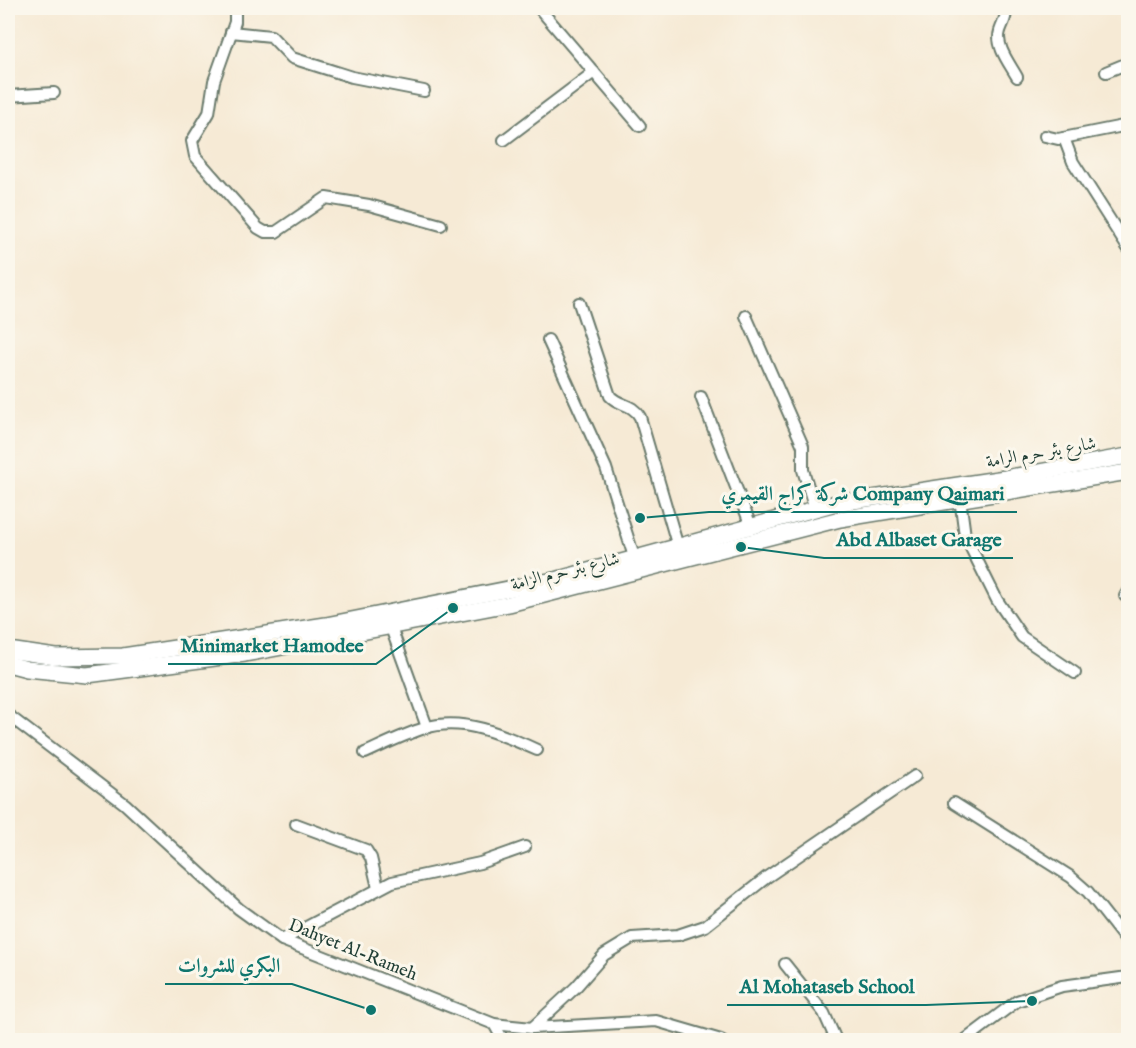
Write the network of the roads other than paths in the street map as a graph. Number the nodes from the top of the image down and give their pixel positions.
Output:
1 (235, 8) edge
2 (539, 8) edge
3 (1006, 8) edge
4 (231, 32) junction
5 (1128, 63) edge
6 (594, 72) junction
7 (1107, 72) dead end
8 (1017, 76) dead end
9 (424, 91) dead end
10 (54, 93) dead end
11 (8, 96) edge
12 (1128, 125) edge
13 (640, 126) dead end
14 (1045, 136) dead end
15 (1064, 138) junction
16 (504, 140) dead end
17 (441, 225) dead end
18 (1128, 248) edge
19 (579, 303) dead end
20 (746, 316) dead end
21 (548, 340) dead end
22 (701, 397) dead end
23 (1128, 456) edge
24 (1128, 472) edge
25 (960, 498) junction
26 (815, 509) junction
27 (752, 526) junction
28 (678, 547) junction
29 (635, 560) junction
30 (390, 625) junction
31 (8, 650) edge
32 (8, 664) edge
33 (1075, 673) dead end
34 (8, 715) edge
35 (427, 727) junction
36 (537, 750) dead end
37 (365, 753) dead end
38 (915, 776) dead end
39 (954, 803) dead end
40 (296, 824) dead end
41 (525, 847) dead end
42 (378, 888) junction
43 (282, 940) junction
44 (1128, 943) edge
45 (785, 964) dead end
46 (1128, 977) edge
47 (494, 1024) junction
48 (532, 1028) junction
49 (503, 1041) edge
50 (721, 1041) edge
51 (836, 1041) edge
52 (965, 1041) edge

1 - 4 street
2 - 6 street
3 - 8 street
4 - 9 street
4 - 17 street
5 - 7 street
6 - 13 street
6 - 16 street
10 - 11 street
12 - 15 street
14 - 15 street
15 - 18 street
19 - 28 street
20 - 26 street
21 - 29 street
22 - 27 street
23 - 26 main road, شارع بئر حرم الرامة
24 - 25 main road, شارع بئر حرم الرامة
25 - 30 main road, شارع بئر حرم الرامة
25 - 33 street
26 - 27 main road, شارع بئر حرم الرامة
27 - 28 main road, شارع بئر حرم الرامة
28 - 29 main road, شارع بئر حرم الرامة
29 - 31 main road, شارع بئر حرم الرامة
30 - 32 main road, شارع بئر حرم الرامة
30 - 35 street
34 - 43 street, Dahyet Al-Rameh
35 - 36 street
35 - 37 street
38 - 48 street
39 - 44 street
40 - 42 street
41 - 42 street
42 - 43 street
43 - 47 street, Dahyet Al-Rameh
45 - 51 street
46 - 52 street
47 - 48 street, Dahyet Al-Rameh
47 - 49 street
48 - 50 street, Dahyet Al-Rameh

